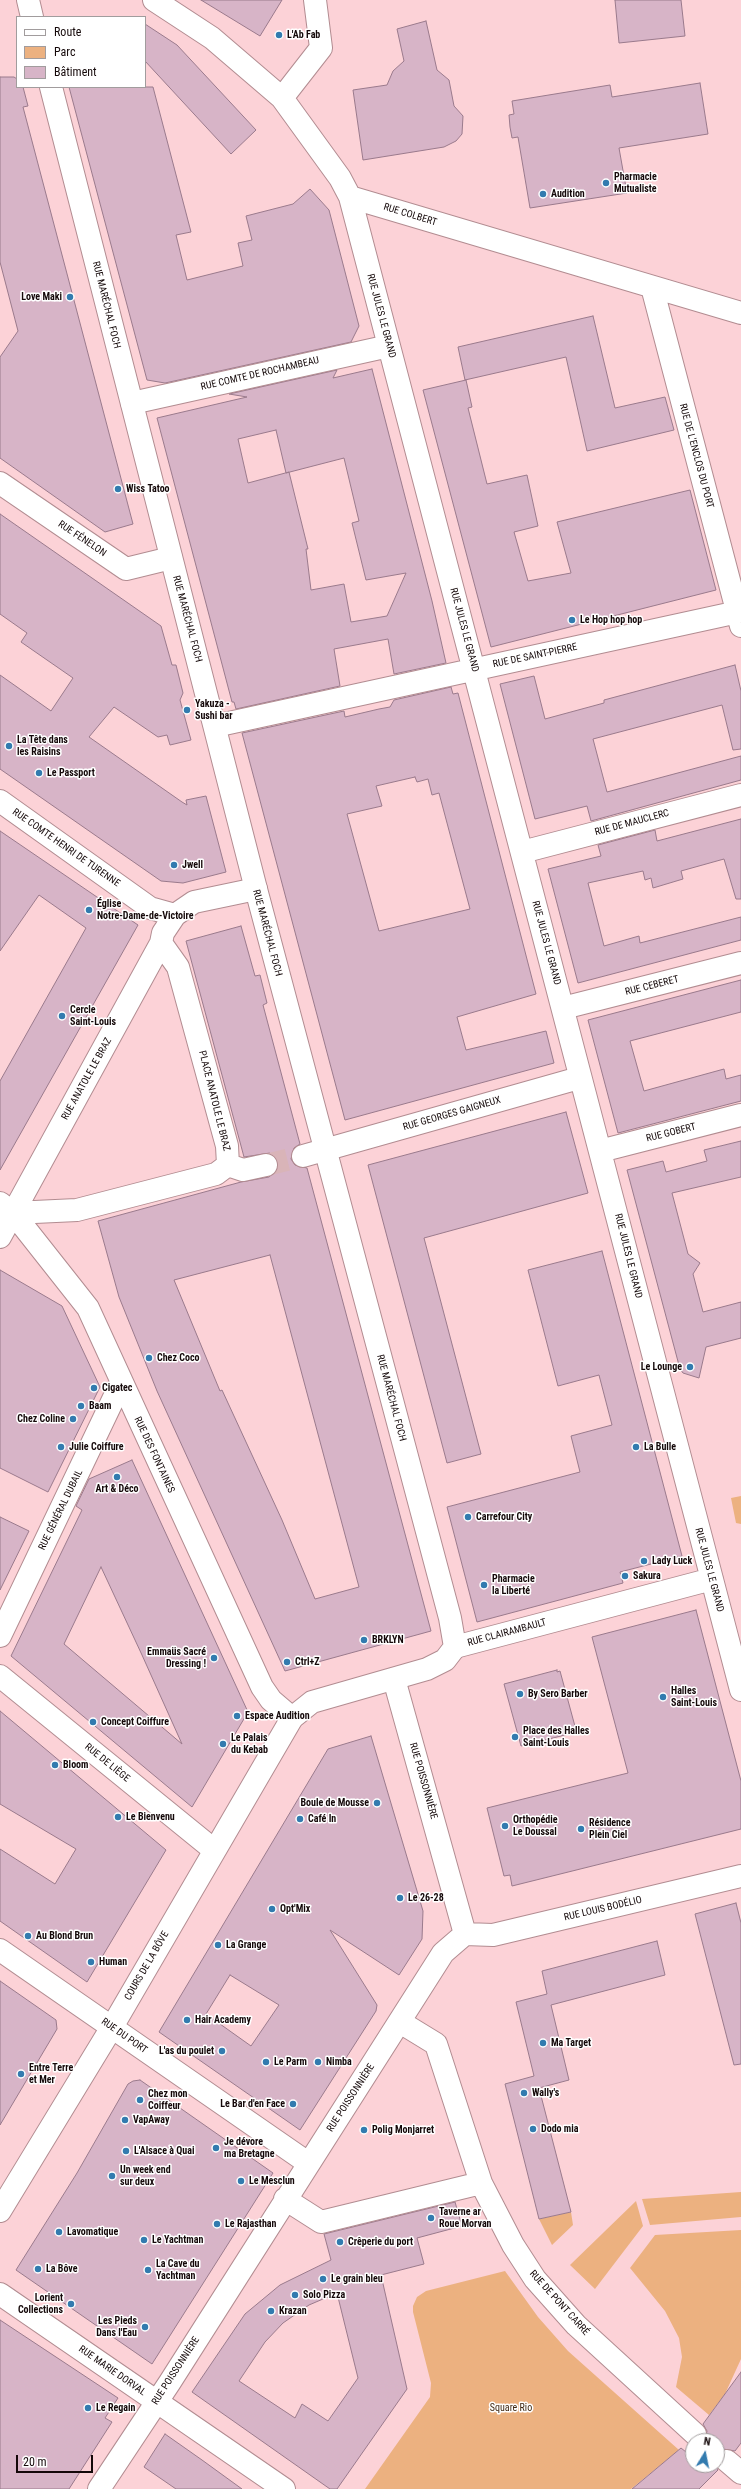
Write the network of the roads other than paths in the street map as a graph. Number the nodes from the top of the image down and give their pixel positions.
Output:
1 (28, 0) edge
2 (154, 0) edge
3 (315, 0) edge
4 (32, 16) edge
5 (50, 88) edge
6 (282, 98) junction
7 (350, 197) junction
8 (652, 287) junction
9 (741, 313) edge
10 (389, 346) junction
11 (132, 403) junction
12 (0, 483) edge
13 (171, 558) junction
14 (739, 619) edge
15 (474, 670) junction
16 (215, 726) junction
17 (741, 795) edge
18 (0, 802) edge
19 (522, 852) junction
20 (256, 888) junction
21 (175, 915) junction
22 (161, 944) junction
23 (741, 963) edge
24 (564, 1008) junction
25 (579, 1078) junction
26 (741, 1115) edge
27 (326, 1150) junction
28 (600, 1151) junction
29 (303, 1156) tunnel mouth
30 (228, 1165) junction
31 (266, 1165) tunnel mouth
32 (7, 1208) edge
33 (0, 1236) edge
34 (121, 1383) junction
35 (712, 1580) junction
36 (0, 1636) edge
37 (455, 1647) junction
38 (0, 1676) edge
39 (394, 1679) junction
40 (741, 1690) edge
41 (292, 1718) junction
42 (214, 1850) junction
43 (741, 1876) edge
44 (465, 1934) junction
45 (0, 1950) edge
46 (400, 2022) junction
47 (112, 2027) junction
48 (308, 2163) junction
49 (481, 2183) junction
50 (285, 2199) junction
51 (0, 2211) edge
52 (0, 2294) edge
53 (157, 2402) junction
54 (694, 2433) edge
55 (99, 2489) edge
56 (284, 2489) edge

1 - 4 street
2 - 6 street
3 - 6 street
5 - 11 street, RUE MARÉCHAL FOCH
6 - 7 street
7 - 8 street, RUE COLBERT
7 - 10 street, RUE JULES LE GRAND
8 - 9 street, RUE COLBERT
8 - 14 street, RUE DE L'ENCLOS DU PORT
10 - 11 street, RUE COMTE DE ROCHAMBEAU
10 - 15 street, RUE JULES LE GRAND
11 - 13 street, RUE MARÉCHAL FOCH
12 - 13 street, RUE FÉNELON
13 - 16 street, RUE MARÉCHAL FOCH
14 - 15 street, RUE DE SAINT-PIERRE
15 - 16 street, RUE DE SAINT-PIERRE
15 - 19 street, RUE JULES LE GRAND
16 - 20 street, RUE MARÉCHAL FOCH
17 - 19 street, RUE DE MAUCLERC
18 - 21 street, RUE COMTE HENRI DE TURENNE
19 - 24 street, RUE JULES LE GRAND
20 - 21 street, RUE ANATOLE LE BRAZ
20 - 27 street, RUE MARÉCHAL FOCH
21 - 22 street, RUE ANATOLE LE BRAZ
22 - 30 street, PLACE ANATOLE LE BRAZ
22 - 32 street, RUE ANATOLE LE BRAZ
23 - 24 street, RUE CEBERET
24 - 25 street, RUE JULES LE GRAND
25 - 27 street, RUE GEORGES GAIGNEUX
25 - 28 street, RUE JULES LE GRAND
26 - 28 street, RUE GOBERT
27 - 29 street
27 - 37 street, RUE MARÉCHAL FOCH
28 - 35 street, RUE JULES LE GRAND
30 - 31 street
30 - 32 street, PLACE ANATOLE LE BRAZ
32 - 33 street, RUE ANATOLE LE BRAZ
32 - 34 street, RUE DES FONTAINES
34 - 36 street, RUE GÉNÉRAL DUBAIL
34 - 41 street, RUE DES FONTAINES
35 - 37 street, RUE CLAIRAMBAULT
35 - 40 street, RUE JULES LE GRAND
37 - 39 street, RUE CLAIRAMBAULT
38 - 42 street, RUE DE LIÈGE
39 - 41 street, RUE CLAIRAMBAULT
39 - 44 street, RUE POISSONNIÈRE
41 - 42 street, COURS DE LA BÔVE
42 - 47 street, COURS DE LA BÔVE
43 - 44 street, RUE LOUIS BODÉLIO
44 - 46 street, RUE POISSONNIÈRE
45 - 47 street, RUE DU PORT
46 - 48 street, RUE POISSONNIÈRE
46 - 49 street, RUE DE PONT CARRÉ
47 - 48 street, RUE DU PORT
47 - 51 street, COURS DE LA BÔVE
48 - 50 street, RUE POISSONNIÈRE
49 - 50 street
49 - 54 street, RUE DE PONT CARRÉ
50 - 53 street, RUE POISSONNIÈRE
52 - 53 street, RUE MARIE DORVAL
53 - 55 street, RUE POISSONNIÈRE
53 - 56 street, RUE MARIE DORVAL

